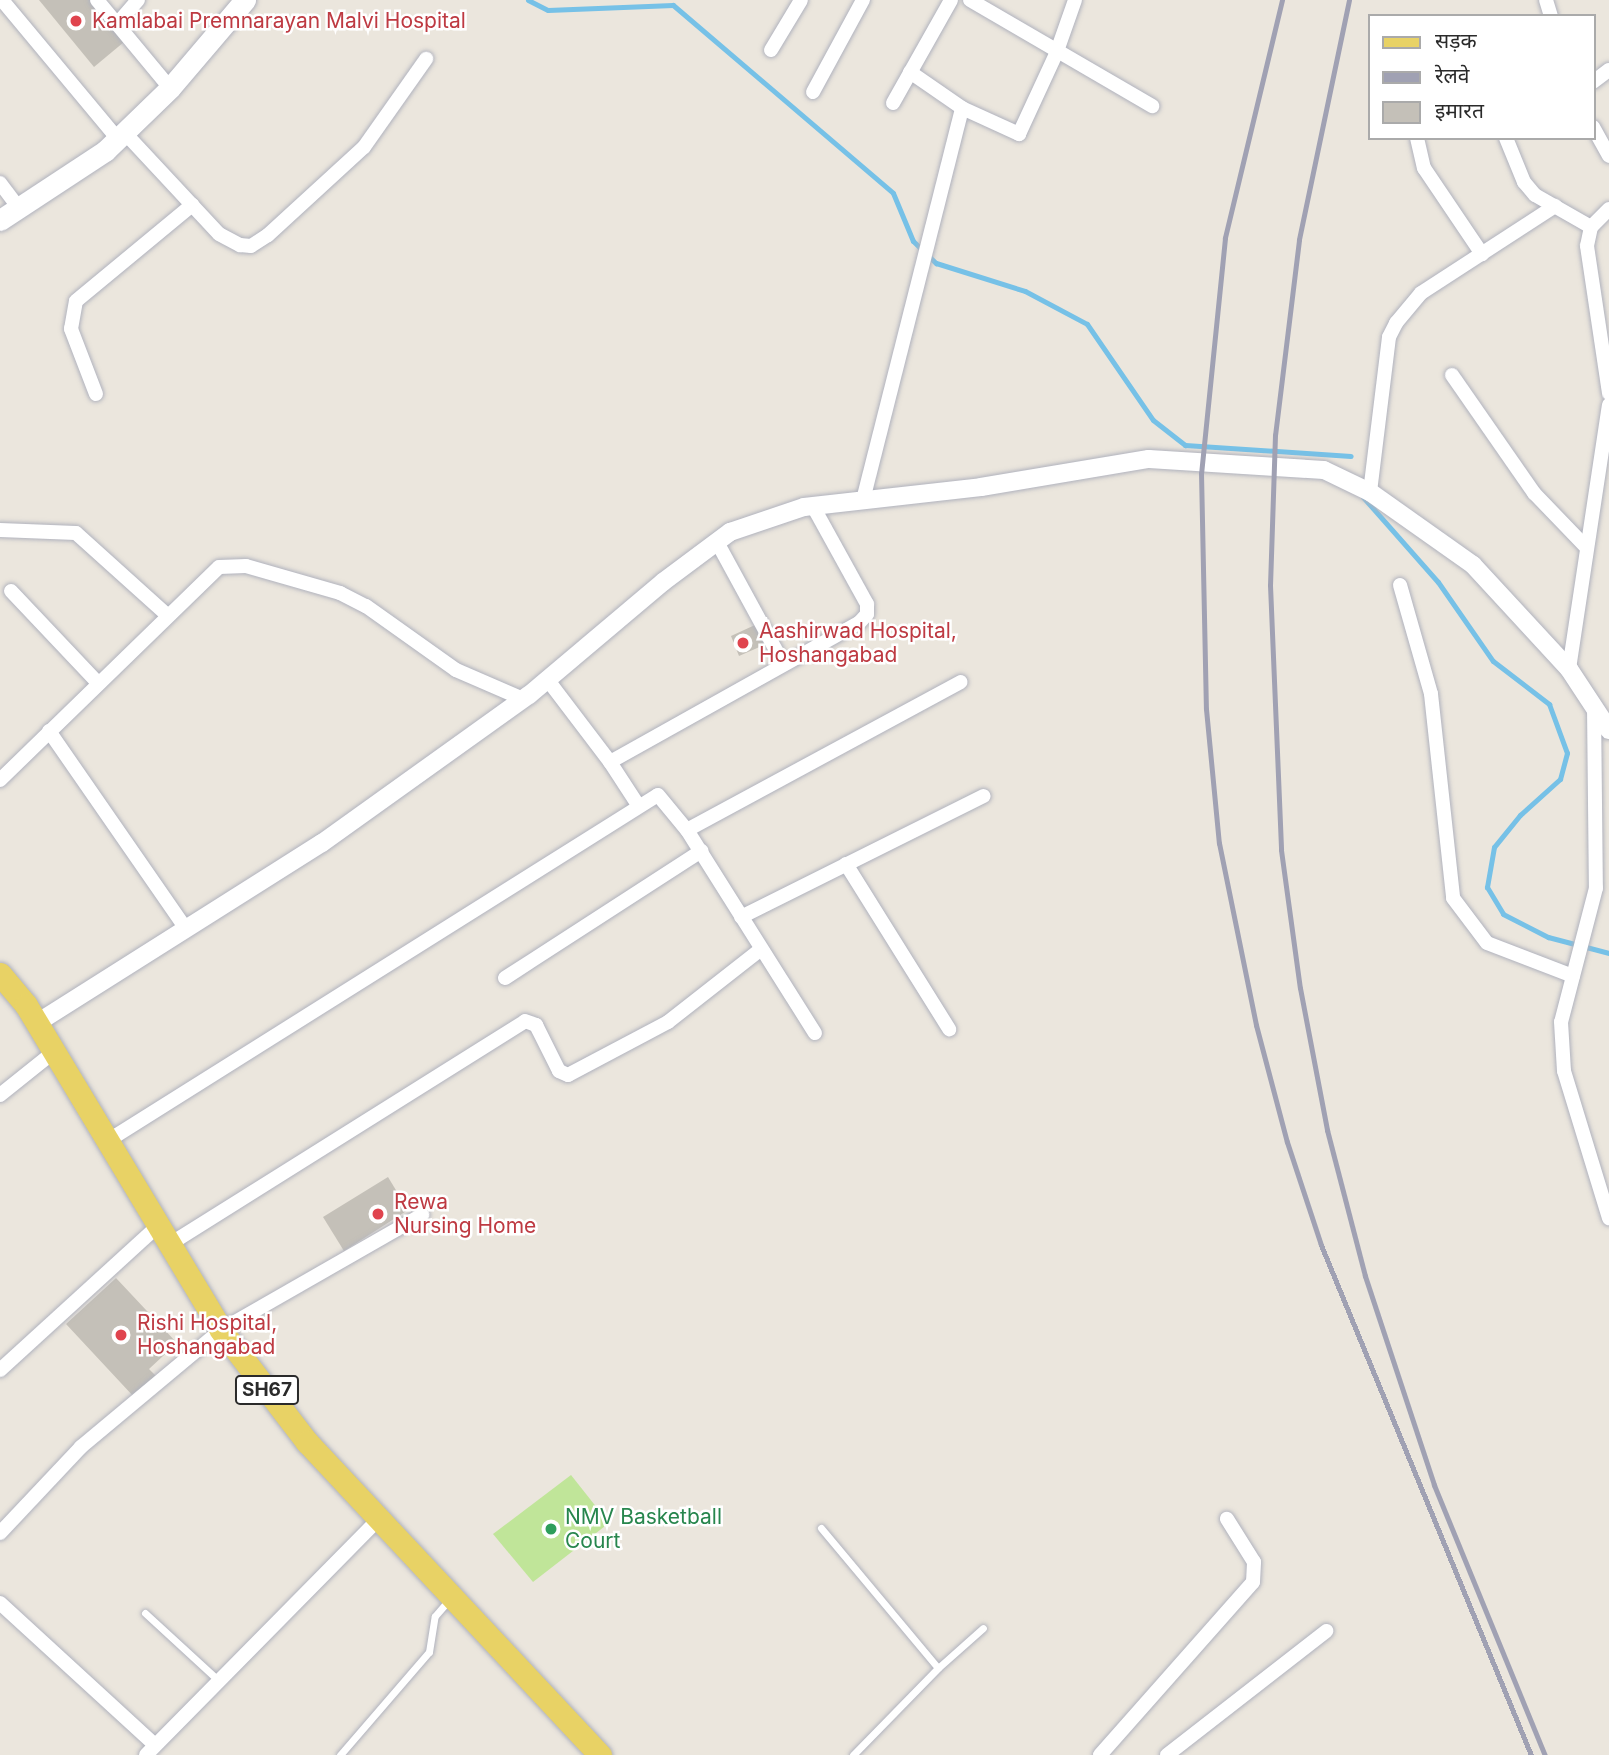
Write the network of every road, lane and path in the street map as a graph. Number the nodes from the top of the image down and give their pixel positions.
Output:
1 (97, 0) edge
2 (138, 0) edge
3 (245, 0) edge
4 (801, 0) edge
5 (863, 0) edge
6 (951, 0) edge
7 (970, 0) edge
8 (1075, 0) edge
9 (6, 5) edge
10 (0, 21) edge
11 (117, 24) junction
12 (771, 50) dead end
13 (1056, 54) junction
14 (426, 59) dead end
15 (910, 72) junction
16 (170, 88) junction
17 (813, 92) dead end
18 (893, 103) dead end
19 (1152, 106) dead end
20 (962, 108) junction
21 (1595, 131) edge
22 (120, 135) junction
23 (1417, 140) edge
24 (1507, 140) edge
25 (1609, 156) edge
26 (0, 183) edge
27 (192, 205) junction
28 (1555, 206) junction
29 (19, 208) junction
30 (1609, 209) edge
31 (0, 220) edge
32 (1591, 227) junction
33 (1482, 254) junction
34 (1452, 374) dead end
35 (1609, 393) edge
36 (96, 394) dead end
37 (1609, 405) edge
38 (1370, 492) junction
39 (863, 500) junction
40 (813, 506) junction
41 (0, 530) edge
42 (717, 542) junction
43 (1587, 548) junction
44 (1399, 585) dead end
45 (11, 591) dead end
46 (167, 615) junction
47 (783, 663) junction
48 (1569, 669) junction
49 (547, 679) junction
50 (961, 682) dead end
51 (98, 683) junction
52 (523, 699) junction
53 (1594, 707) junction
54 (1609, 730) edge
55 (49, 731) junction
56 (610, 762) junction
57 (0, 780) edge
58 (984, 796) dead end
59 (638, 805) junction
60 (687, 830) junction
61 (701, 851) junction
62 (846, 864) junction
63 (741, 917) junction
64 (186, 929) junction
65 (761, 949) junction
66 (0, 974) edge
67 (1573, 976) junction
68 (505, 978) dead end
69 (37, 1023) junction
70 (949, 1029) dead end
71 (815, 1033) dead end
72 (55, 1051) junction
73 (0, 1095) edge
74 (109, 1140) junction
75 (422, 1215) dead end
76 (1609, 1218) edge
77 (165, 1235) junction
78 (221, 1330) junction
79 (0, 1370) edge
80 (380, 1518) junction
81 (1227, 1520) dead end
82 (821, 1528) dead end
83 (0, 1533) edge
84 (454, 1596) junction
85 (0, 1603) edge
86 (145, 1613) dead end
87 (983, 1628) dead end
88 (1326, 1631) dead end
89 (938, 1668) junction
90 (219, 1681) junction
91 (150, 1750) edge
92 (340, 1755) edge
93 (600, 1755) edge
94 (853, 1755) edge
95 (1100, 1755) edge
96 (1167, 1755) edge

1 - 11 street
2 - 11 street
3 - 16 main road
4 - 12 street
5 - 17 street
6 - 15 street
7 - 13 street
8 - 13 street
9 - 10 street
9 - 22 street
11 - 16 street
13 - 19 street
13 - 20 street
14 - 27 street
15 - 18 street
15 - 20 street
16 - 22 main road
20 - 39 street
21 - 25 street
22 - 27 street
22 - 29 main road
23 - 33 street
24 - 28 street
26 - 29 street
27 - 36 street
28 - 32 street
28 - 33 street
29 - 31 main road
30 - 32 street
32 - 35 street
33 - 38 street
34 - 43 street
37 - 43 street
38 - 39 street
38 - 48 street
39 - 40 street
40 - 42 street
40 - 47 street
41 - 46 street
42 - 47 street
42 - 49 street
43 - 48 street
44 - 67 street
45 - 51 street
46 - 51 street
46 - 52 street
47 - 56 street
48 - 53 street
49 - 52 street
49 - 56 street
50 - 60 street
51 - 55 street
52 - 64 street
53 - 54 street
53 - 67 street
55 - 57 street
55 - 64 street
56 - 59 street
58 - 62 street
59 - 60 street
59 - 74 street
60 - 61 street
61 - 63 street
61 - 68 street
62 - 63 street
62 - 70 street
63 - 65 street
64 - 69 street
65 - 71 street
65 - 77 street
66 - 69 main road, SH67
67 - 76 street
69 - 72 main road, SH67
72 - 73 street
72 - 74 main road, SH67
74 - 77 main road, SH67
75 - 78 street
77 - 78 main road, SH67
77 - 79 street
78 - 80 main road, SH67
78 - 83 street
80 - 84 main road, SH67
80 - 90 street
81 - 95 street
82 - 89 lane
84 - 92 lane
84 - 93 main road, SH67
85 - 91 street
86 - 90 lane
87 - 89 lane
88 - 96 street
89 - 94 lane
90 - 91 street

